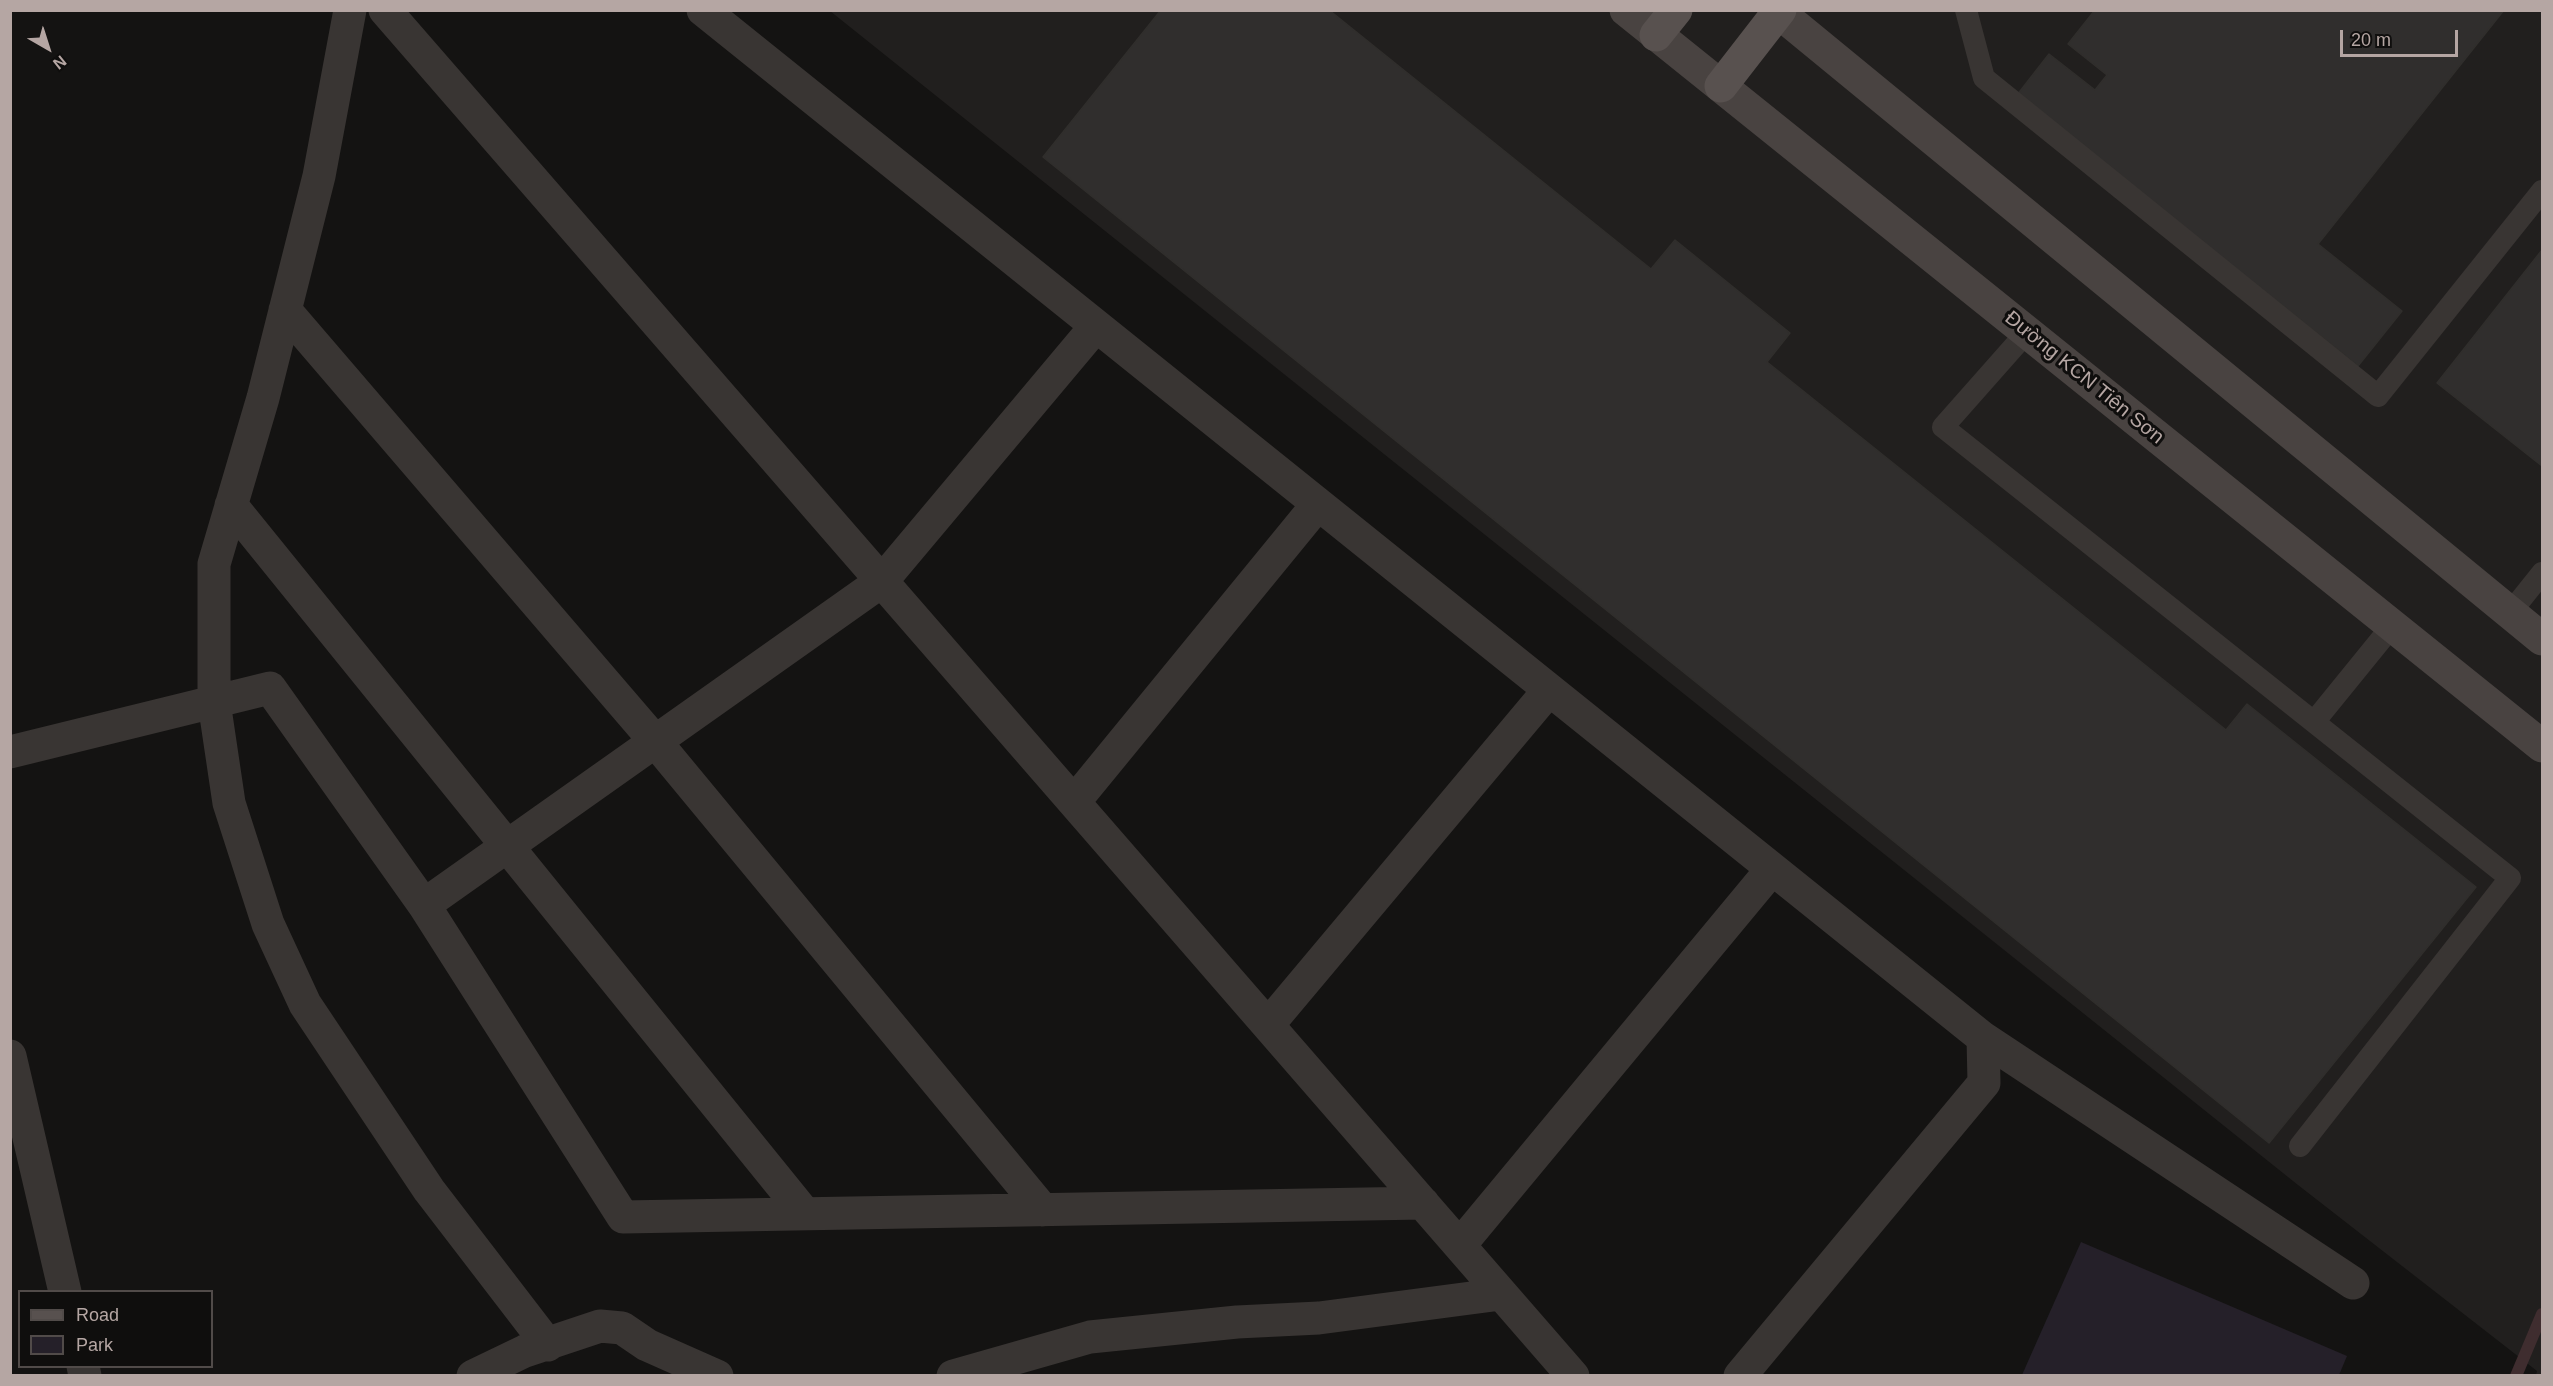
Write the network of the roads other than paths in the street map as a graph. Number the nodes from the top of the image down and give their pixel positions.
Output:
1 (350, 10) edge
2 (385, 10) edge
3 (703, 10) edge
4 (1626, 10) edge
5 (1966, 10) edge
6 (1778, 11) edge
7 (1666, 23) edge
8 (1721, 86) junction
9 (2542, 191) edge
10 (285, 310) junction
11 (1096, 326) junction
12 (2027, 332) junction
13 (231, 504) junction
14 (1318, 504) junction
15 (2542, 573) edge
16 (882, 581) junction
17 (2510, 613) junction
18 (2392, 626) junction
19 (2542, 639) edge
20 (1549, 690) junction
21 (214, 702) junction
22 (2314, 722) junction
23 (655, 741) junction
24 (2542, 746) edge
25 (10, 752) edge
26 (1074, 802) junction
27 (507, 846) junction
28 (1772, 869) junction
29 (424, 905) junction
30 (1268, 1025) junction
31 (1983, 1038) junction
32 (10, 1056) edge
33 (2300, 1146) dead end
34 (1423, 1203) junction
35 (1043, 1210) junction
36 (805, 1214) junction
37 (1460, 1245) junction
38 (2353, 1283) dead end
39 (65, 1290) edge
40 (1501, 1294) junction
41 (548, 1345) junction
42 (473, 1376) edge
43 (717, 1376) edge
44 (953, 1376) edge
45 (1573, 1376) edge
46 (1740, 1376) edge

1 - 10 street
2 - 16 street
3 - 11 street
4 - 7 main road, Đường KCN Tiên Sơn
5 - 9 lane
6 - 8 main road
6 - 17 main road
7 - 8 main road, Đường KCN Tiên Sơn
8 - 12 main road, Đường KCN Tiên Sơn
10 - 13 street
10 - 23 street
11 - 14 street
11 - 16 street
12 - 18 main road, Đường KCN Tiên Sơn
12 - 22 lane
13 - 21 street
13 - 27 street
14 - 20 street
14 - 26 street
15 - 17 lane
16 - 23 street
16 - 26 street
17 - 19 main road
18 - 22 lane
18 - 24 main road, Đường KCN Tiên Sơn
20 - 28 street
20 - 30 street
21 - 25 street
21 - 29 street
21 - 41 street
22 - 33 lane
23 - 27 street
23 - 35 street
26 - 30 street
27 - 29 street
27 - 36 street
28 - 31 street
28 - 37 street
29 - 36 street
30 - 34 street
31 - 38 street
31 - 46 street
32 - 39 street
34 - 35 street
34 - 37 street
35 - 36 street
37 - 40 street
40 - 44 street
40 - 45 street
41 - 42 street
41 - 43 street

